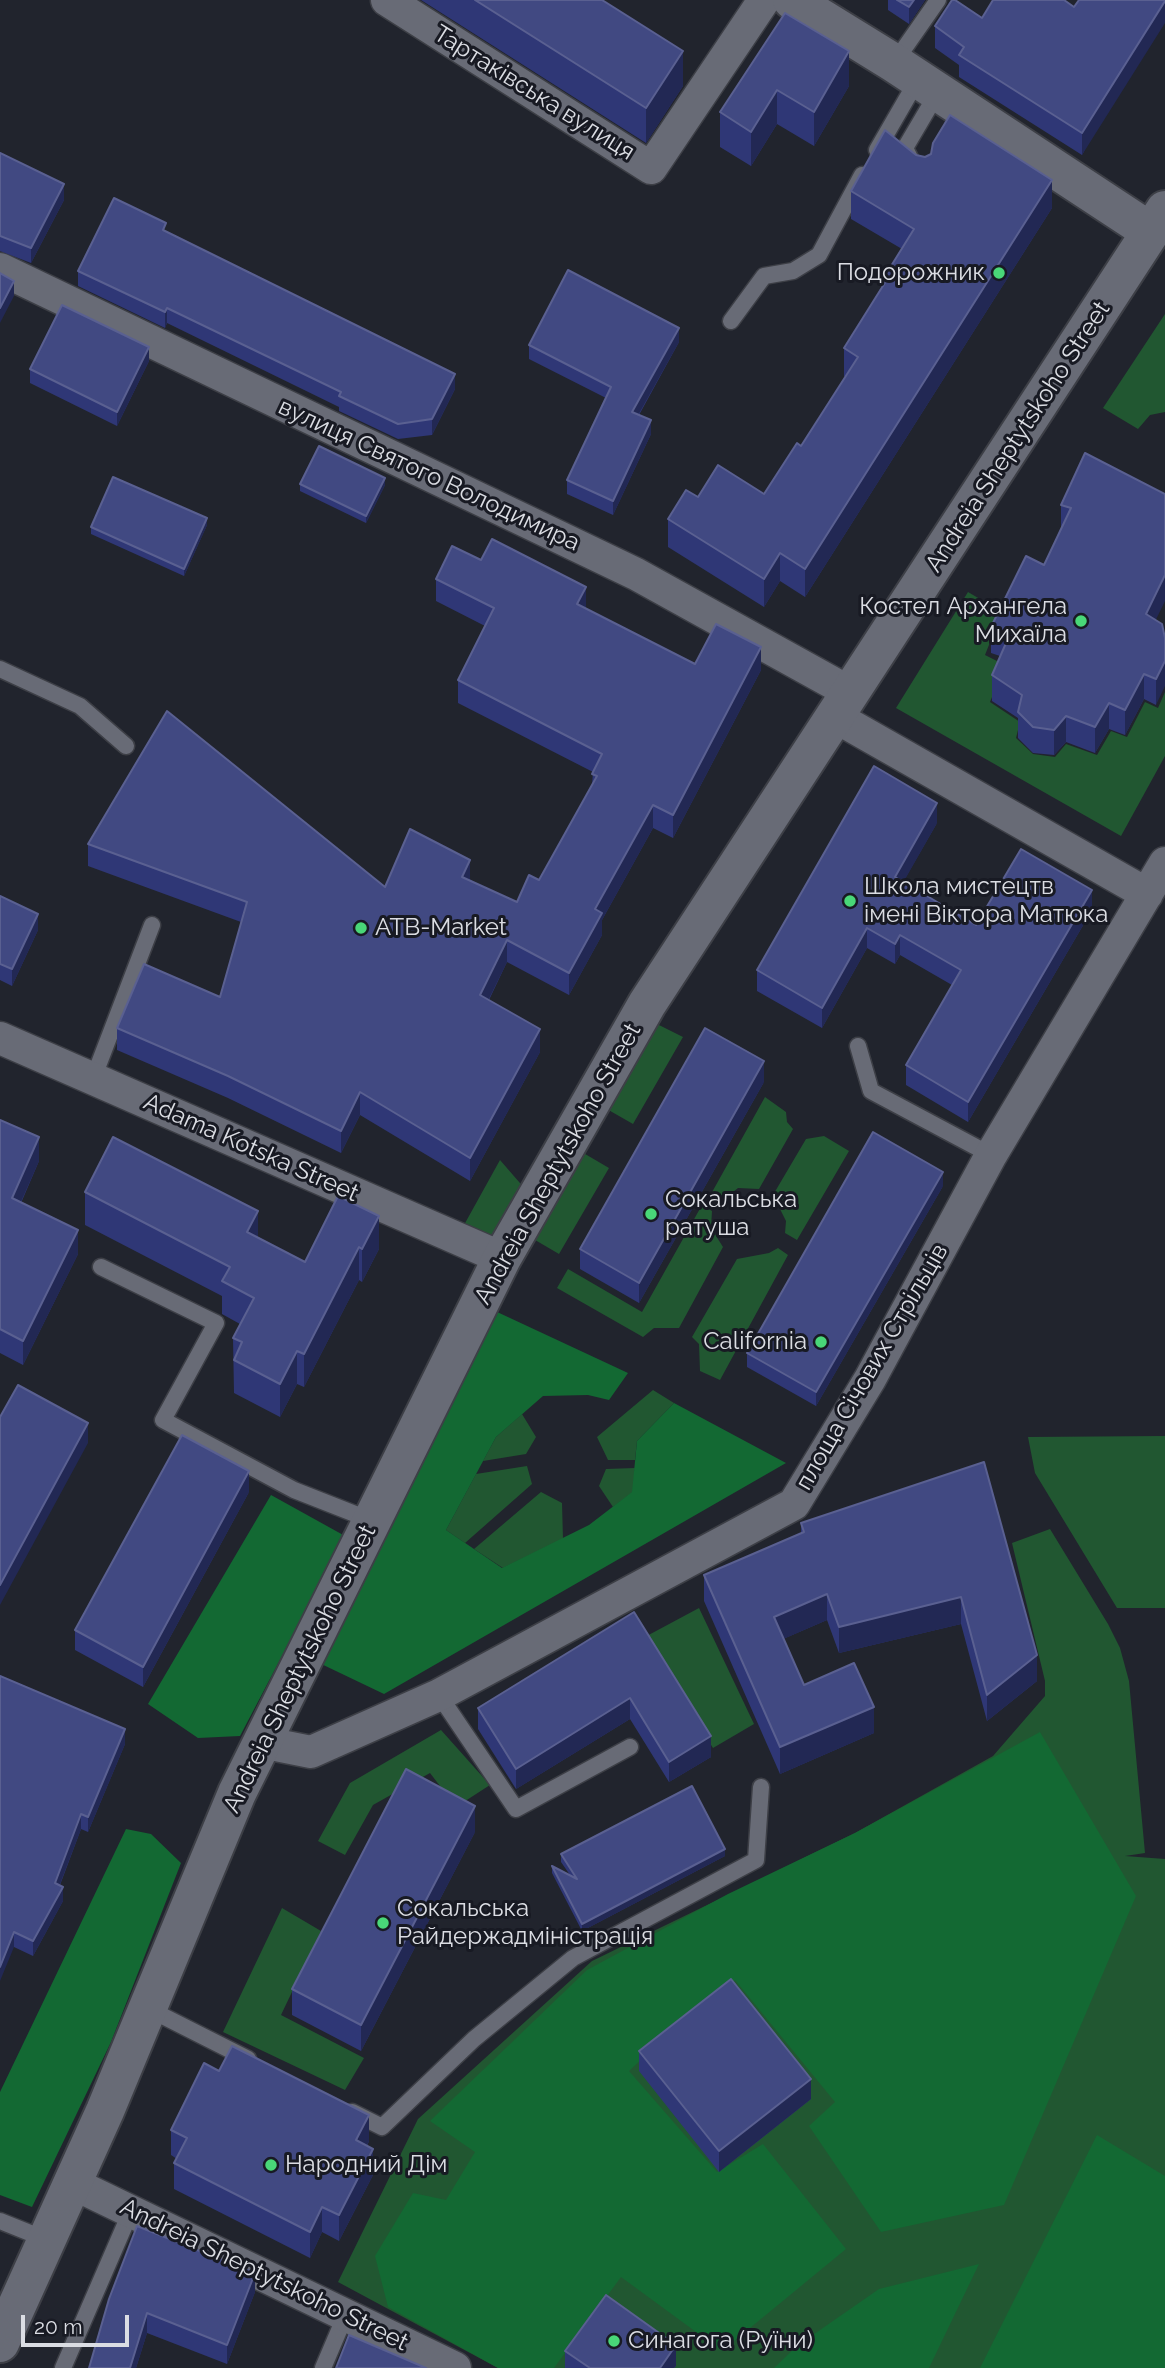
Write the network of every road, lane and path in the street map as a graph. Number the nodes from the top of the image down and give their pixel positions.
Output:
1 (387, 0) edge
2 (764, 0) edge
3 (792, 0) edge
4 (939, 0) edge
5 (917, 78) junction
6 (923, 175) edge
7 (1158, 221) edge
8 (0, 269) edge
9 (731, 321) dead end
10 (0, 669) edge
11 (843, 705) junction
12 (126, 746) dead end
13 (1165, 863) edge
14 (1147, 894) junction
15 (152, 925) dead end
16 (0, 1038) edge
17 (858, 1045) dead end
18 (93, 1079) junction
19 (991, 1155) junction
20 (502, 1258) junction
21 (101, 1267) dead end
22 (373, 1521) junction
23 (439, 1695) junction
24 (261, 1742) junction
25 (631, 1747) dead end
26 (761, 1787) dead end
27 (147, 2008) junction
28 (266, 2068) edge
29 (338, 2105) edge
30 (72, 2183) junction
31 (131, 2211) junction
32 (0, 2221) edge
33 (45, 2239) junction
34 (346, 2314) junction
35 (0, 2343) edge
36 (64, 2368) edge
37 (323, 2368) edge
38 (455, 2368) edge

1 - 2 street, Тартаківська вулиця
3 - 5 street
4 - 5 lane
5 - 6 lane
5 - 7 street
5 - 9 lane
7 - 11 street, Andreia Sheptytskoho Street
8 - 11 street, вулиця Святого Володимира
10 - 12 lane
11 - 14 street, вулиця Святого Володимира
11 - 20 street, Andreia Sheptytskoho Street
13 - 14 street, площа Січових Стрільців
14 - 19 street, площа Січових Стрільців
15 - 18 lane
16 - 18 street, Adama Kotska Street
17 - 19 lane
18 - 20 street, Adama Kotska Street
19 - 23 street, площа Січових Стрільців
20 - 22 street, Andreia Sheptytskoho Street
21 - 22 lane
22 - 24 street, Andreia Sheptytskoho Street
23 - 24 street, площа Січових Стрільців
23 - 25 lane
24 - 27 street, Andreia Sheptytskoho Street
26 - 29 lane
27 - 28 lane
27 - 30 street, Andreia Sheptytskoho Street
30 - 31 street, Andreia Sheptytskoho Street
30 - 33 street, Andreia Sheptytskoho Street
31 - 34 street, Andreia Sheptytskoho Street
31 - 36 lane
32 - 33 lane
33 - 35 street, Andreia Sheptytskoho Street
34 - 37 lane
34 - 38 street, Andreia Sheptytskoho Street

